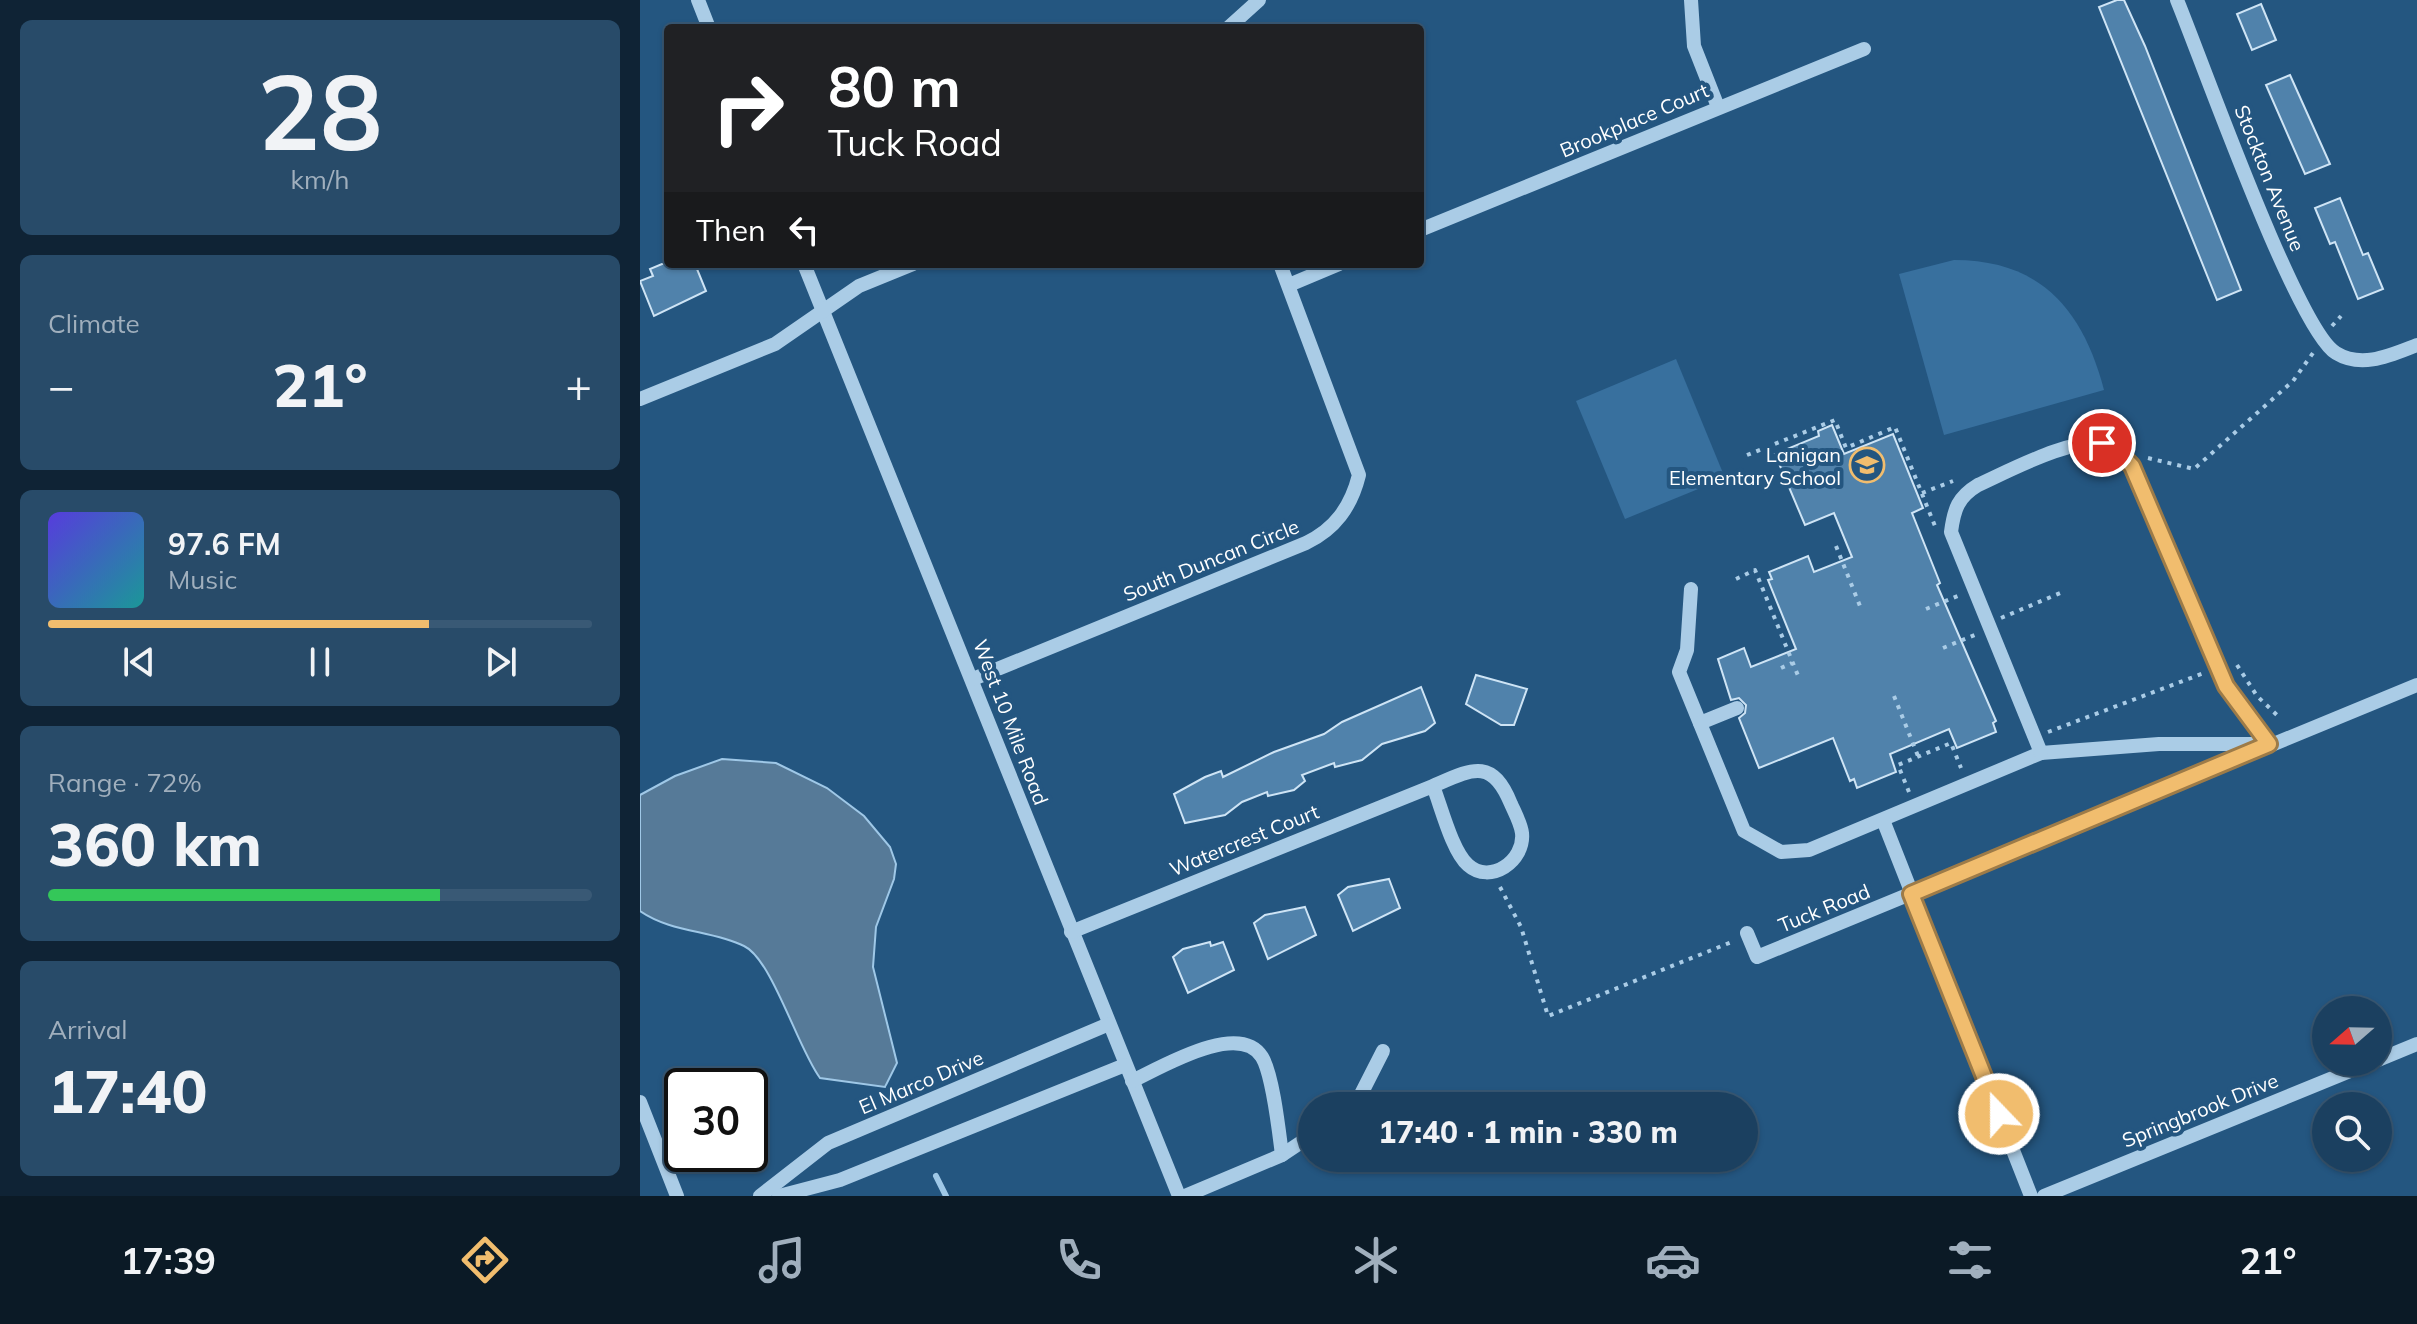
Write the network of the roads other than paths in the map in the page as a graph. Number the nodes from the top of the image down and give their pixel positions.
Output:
1 (698, 0) edge
2 (1259, 0) edge
3 (1691, 0) edge
4 (2177, 0) edge
5 (707, 24) edge
6 (1232, 24) edge
7 (1864, 49) dead end
8 (1718, 107) junction
9 (1424, 228) edge
10 (806, 268) edge
11 (903, 268) edge
12 (1282, 268) edge
13 (1329, 268) edge
14 (1289, 285) junction
15 (822, 312) junction
16 (2417, 345) edge
17 (640, 399) edge
18 (1691, 589) dead end
19 (973, 679) junction
20 (2417, 685) edge
21 (1737, 708) dead end
22 (1700, 723) junction
23 (2269, 744) junction
24 (2041, 753) junction
25 (1433, 786) junction
26 (1883, 820) junction
27 (1911, 894) junction
28 (1071, 932) junction
29 (1748, 934) road end
30 (1109, 1024) junction
31 (2417, 1044) edge
32 (1383, 1051) dead end
33 (2392, 1054) edge
34 (1125, 1065) junction
35 (2338, 1076) edge
36 (1132, 1081) junction
37 (1362, 1092) edge
38 (640, 1102) edge
39 (1298, 1144) edge
40 (1282, 1155) junction
41 (677, 1196) edge
42 (760, 1196) edge
43 (779, 1196) edge
44 (1179, 1196) edge
45 (1185, 1196) edge
46 (2031, 1196) edge
47 (2044, 1196) edge

1 - 5 street
2 - 6 street
3 - 8 street
4 - 16 street, Stockton Avenue
7 - 8 street, Brookplace Court
8 - 9 street, Brookplace Court
10 - 15 street, West 10 Mile Road
11 - 15 street
12 - 14 street, South Duncan Circle
13 - 14 street
14 - 19 street, South Duncan Circle
15 - 17 street
15 - 19 street, West 10 Mile Road
18 - 22 street
19 - 28 street, West 10 Mile Road
20 - 23 street, Tuck Road
21 - 22 street
22 - 26 street
23 - 24 street
23 - 24 street
23 - 27 street, Tuck Road
24 - 26 street
25 - 25 street, Watercrest Court
25 - 28 street, Watercrest Court
26 - 27 street
27 - 29 street, Tuck Road
27 - 46 street
28 - 30 street, West 10 Mile Road
30 - 34 street, West 10 Mile Road
30 - 42 street, El Marco Drive
31 - 33 street
32 - 37 street
34 - 36 street, West 10 Mile Road
34 - 43 street
35 - 47 street, Springbrook Drive
36 - 40 street
36 - 44 street, West 10 Mile Road
38 - 41 street
39 - 40 street
40 - 45 street

